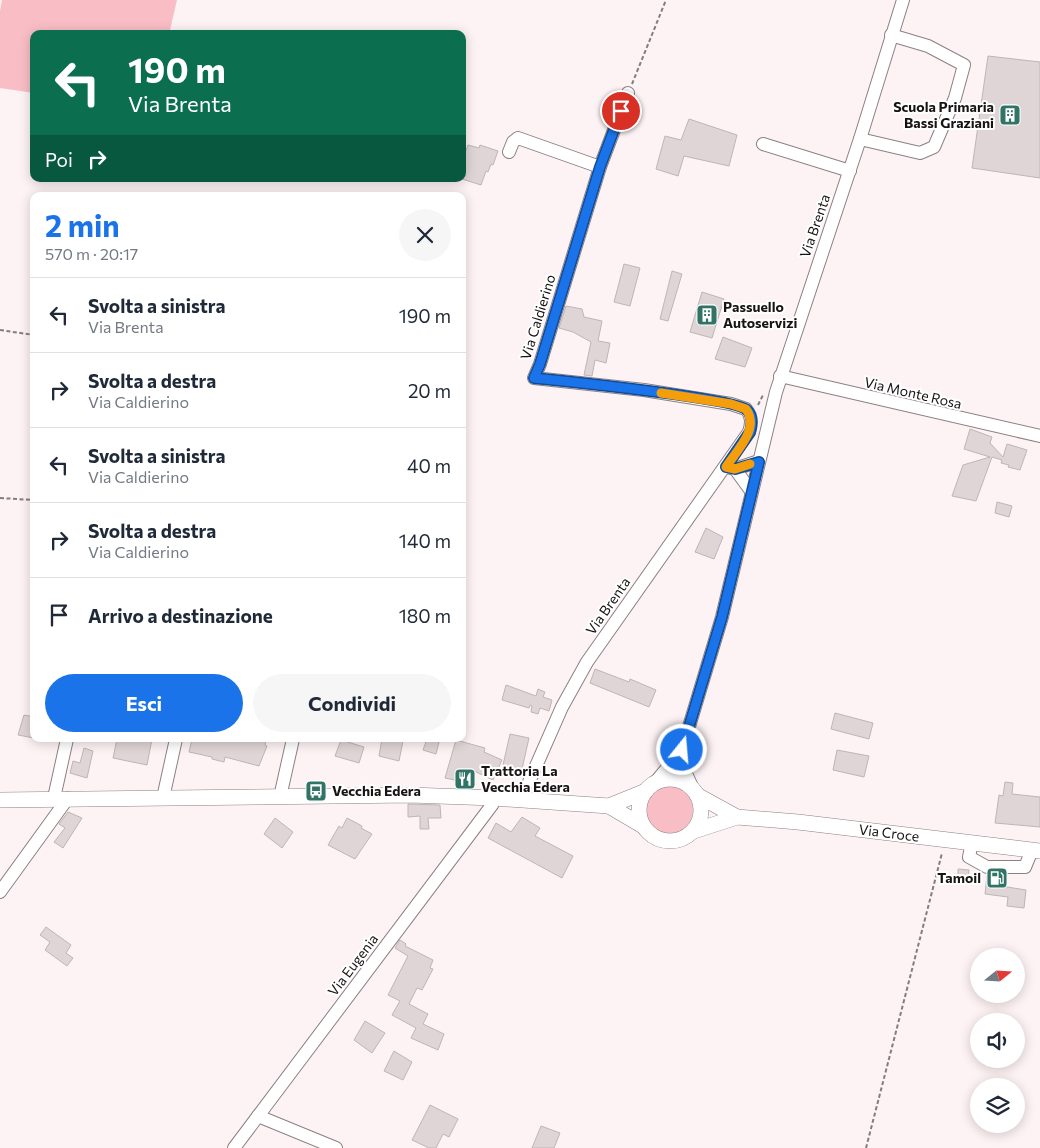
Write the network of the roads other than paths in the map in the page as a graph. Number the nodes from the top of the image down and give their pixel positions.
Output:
1 (903, 0) edge
2 (891, 35) junction
3 (628, 93) road end
4 (860, 139) junction
5 (763, 144) dead end
6 (510, 152) dead end
7 (600, 167) junction
8 (850, 171) junction
9 (780, 376) junction
10 (1040, 436) edge
11 (759, 462) junction
12 (731, 468) junction
13 (751, 491) junction
14 (66, 742) edge
15 (175, 742) edge
16 (292, 742) edge
17 (682, 750) junction
18 (529, 782) dead end
19 (650, 788) junction
20 (695, 792) junction
21 (61, 798) junction
22 (163, 798) junction
23 (280, 798) junction
24 (494, 798) junction
25 (0, 800) edge
26 (609, 806) junction
27 (737, 817) junction
28 (644, 826) junction
29 (694, 831) junction
30 (972, 842) junction
31 (1036, 850) edge
32 (0, 892) edge
33 (258, 1116) junction
34 (234, 1148) edge
35 (336, 1148) edge

1 - 2 street, Via Brenta
2 - 4 street, Via Brenta
2 - 4 street
3 - 7 street, Via Caldierino
4 - 8 street, Via Brenta
5 - 8 street
6 - 7 street
7 - 12 street, Via Caldierino
8 - 9 street, Via Brenta
9 - 10 street, Via Monte Rosa
9 - 11 street, Via Brenta
11 - 12 street
11 - 13 street, Via Brenta
12 - 13 street
12 - 18 street, Via Brenta
13 - 17 street, Via Brenta
14 - 21 street
15 - 22 street
16 - 23 street
17 - 19 street, Via Brenta
17 - 20 street, Via Brenta
19 - 20 main road, Via Croce
19 - 26 main road, Via Croce
19 - 28 main road
20 - 27 main road, Via Croce
20 - 29 main road
21 - 22 main road
21 - 25 main road
21 - 32 street
22 - 23 main road
23 - 24 main road
24 - 26 main road
24 - 33 street, Via Eugenia
26 - 28 main road, Via Croce
27 - 29 main road, Via Croce
27 - 30 main road, Via Croce
28 - 29 main road, Via Croce
30 - 31 main road, Via Croce
30 - 31 street
33 - 34 street, Via Eugenia
33 - 35 street

